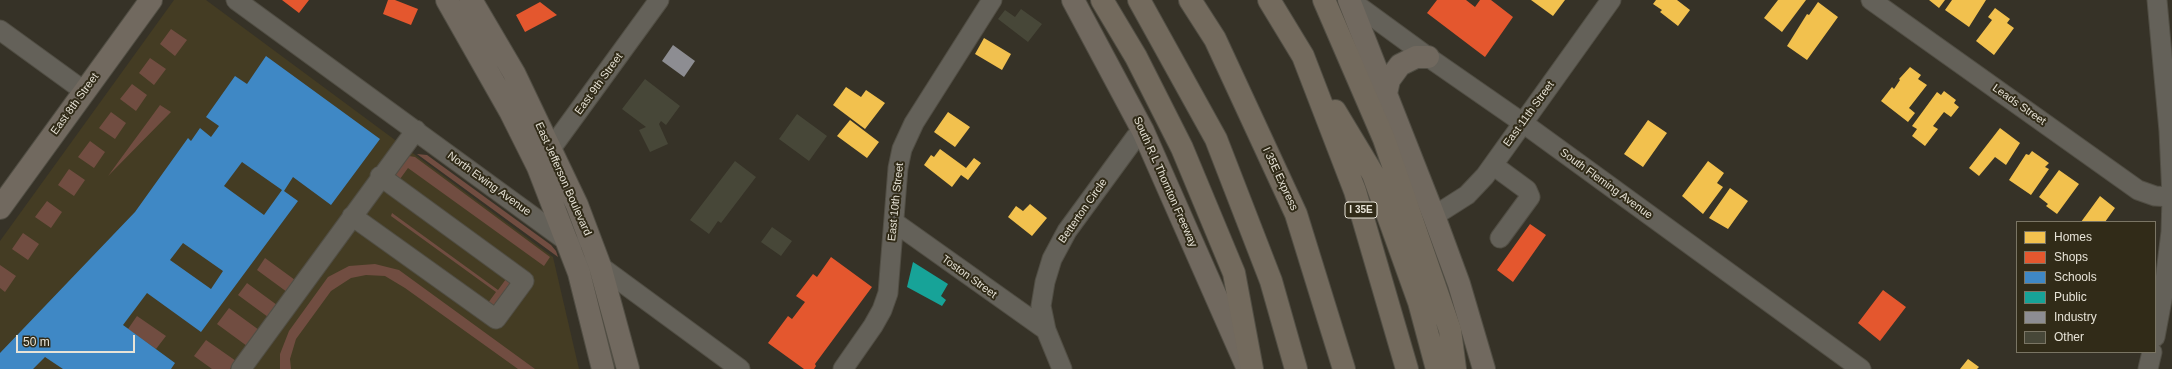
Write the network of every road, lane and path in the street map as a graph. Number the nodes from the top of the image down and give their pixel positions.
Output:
1 (151, 0) edge
2 (236, 0) edge
3 (447, 0) edge
4 (471, 0) edge
5 (659, 0) edge
6 (992, 0) edge
7 (1073, 0) edge
8 (1102, 0) edge
9 (1139, 0) edge
10 (1190, 0) edge
11 (1270, 0) edge
12 (1324, 0) edge
13 (1350, 0) edge
14 (1611, 0) edge
15 (1871, 0) edge
16 (2155, 4) edge
17 (0, 30) edge
18 (1303, 56) junction
19 (1428, 58) junction
20 (2168, 74) edge
21 (84, 91) junction
22 (1386, 94) junction
23 (1522, 123) junction
24 (416, 130) junction
25 (1143, 131) junction
26 (552, 149) junction
27 (1492, 165) junction
28 (538, 167) junction
29 (380, 176) junction
30 (2172, 197) edge
31 (0, 208) edge
32 (352, 216) junction
33 (1434, 216) junction
34 (894, 222) junction
35 (2171, 232) edge
36 (1500, 238) dead end
37 (567, 242) junction
38 (600, 266) junction
39 (1046, 330) junction
40 (2156, 332) edge
41 (2152, 353) edge
42 (241, 369) edge
43 (603, 369) edge
44 (628, 369) edge
45 (740, 369) edge
46 (843, 369) edge
47 (1062, 369) edge
48 (1248, 369) edge
49 (1252, 369) edge
50 (1296, 369) edge
51 (1344, 369) edge
52 (1407, 369) edge
53 (1437, 369) edge
54 (1456, 369) edge
55 (1484, 369) edge
56 (1861, 369) edge
57 (2148, 369) edge

1 - 21 main road, East 8th Street
2 - 24 street, North Ewing Avenue
3 - 28 main road, East Jefferson Boulevard
4 - 26 main road, East Jefferson Boulevard
5 - 26 street, East 9th Street
6 - 34 street, East 10th Street
7 - 25 main road, South R L Thornton Freeway
8 - 49 highway
9 - 50 highway
10 - 51 highway, I 35E Express
11 - 18 highway, I 35E
12 - 54 highway
13 - 19 street, South Fleming Avenue
13 - 22 main road
14 - 23 street, East 11th Street
15 - 30 street, Leads Street
16 - 20 street
17 - 21 street
18 - 52 highway, I 35E
18 - 53 highway
19 - 22 main road
19 - 23 street, South Fleming Avenue
20 - 30 street
21 - 31 main road, East 8th Street
22 - 33 main road
23 - 27 street, East 11th Street
23 - 56 street, South Fleming Avenue
24 - 29 street
24 - 37 street, North Ewing Avenue
25 - 39 street, Betterton Circle
25 - 48 main road, South R L Thornton Freeway
26 - 28 street, East 9th Street
26 - 38 main road, East Jefferson Boulevard
27 - 33 street, East 11th Street
27 - 36 street
28 - 37 main road, East Jefferson Boulevard
29 - 32 street
29 - 32 street
30 - 35 street
32 - 42 street
33 - 55 main road
34 - 39 street, Toston Street
34 - 46 street, East 10th Street
35 - 40 street
37 - 38 street, North Ewing Avenue
37 - 43 main road, East Jefferson Boulevard
38 - 44 main road, East Jefferson Boulevard
38 - 45 street, North Ewing Avenue
39 - 47 street, Betterton Circle
41 - 57 street

